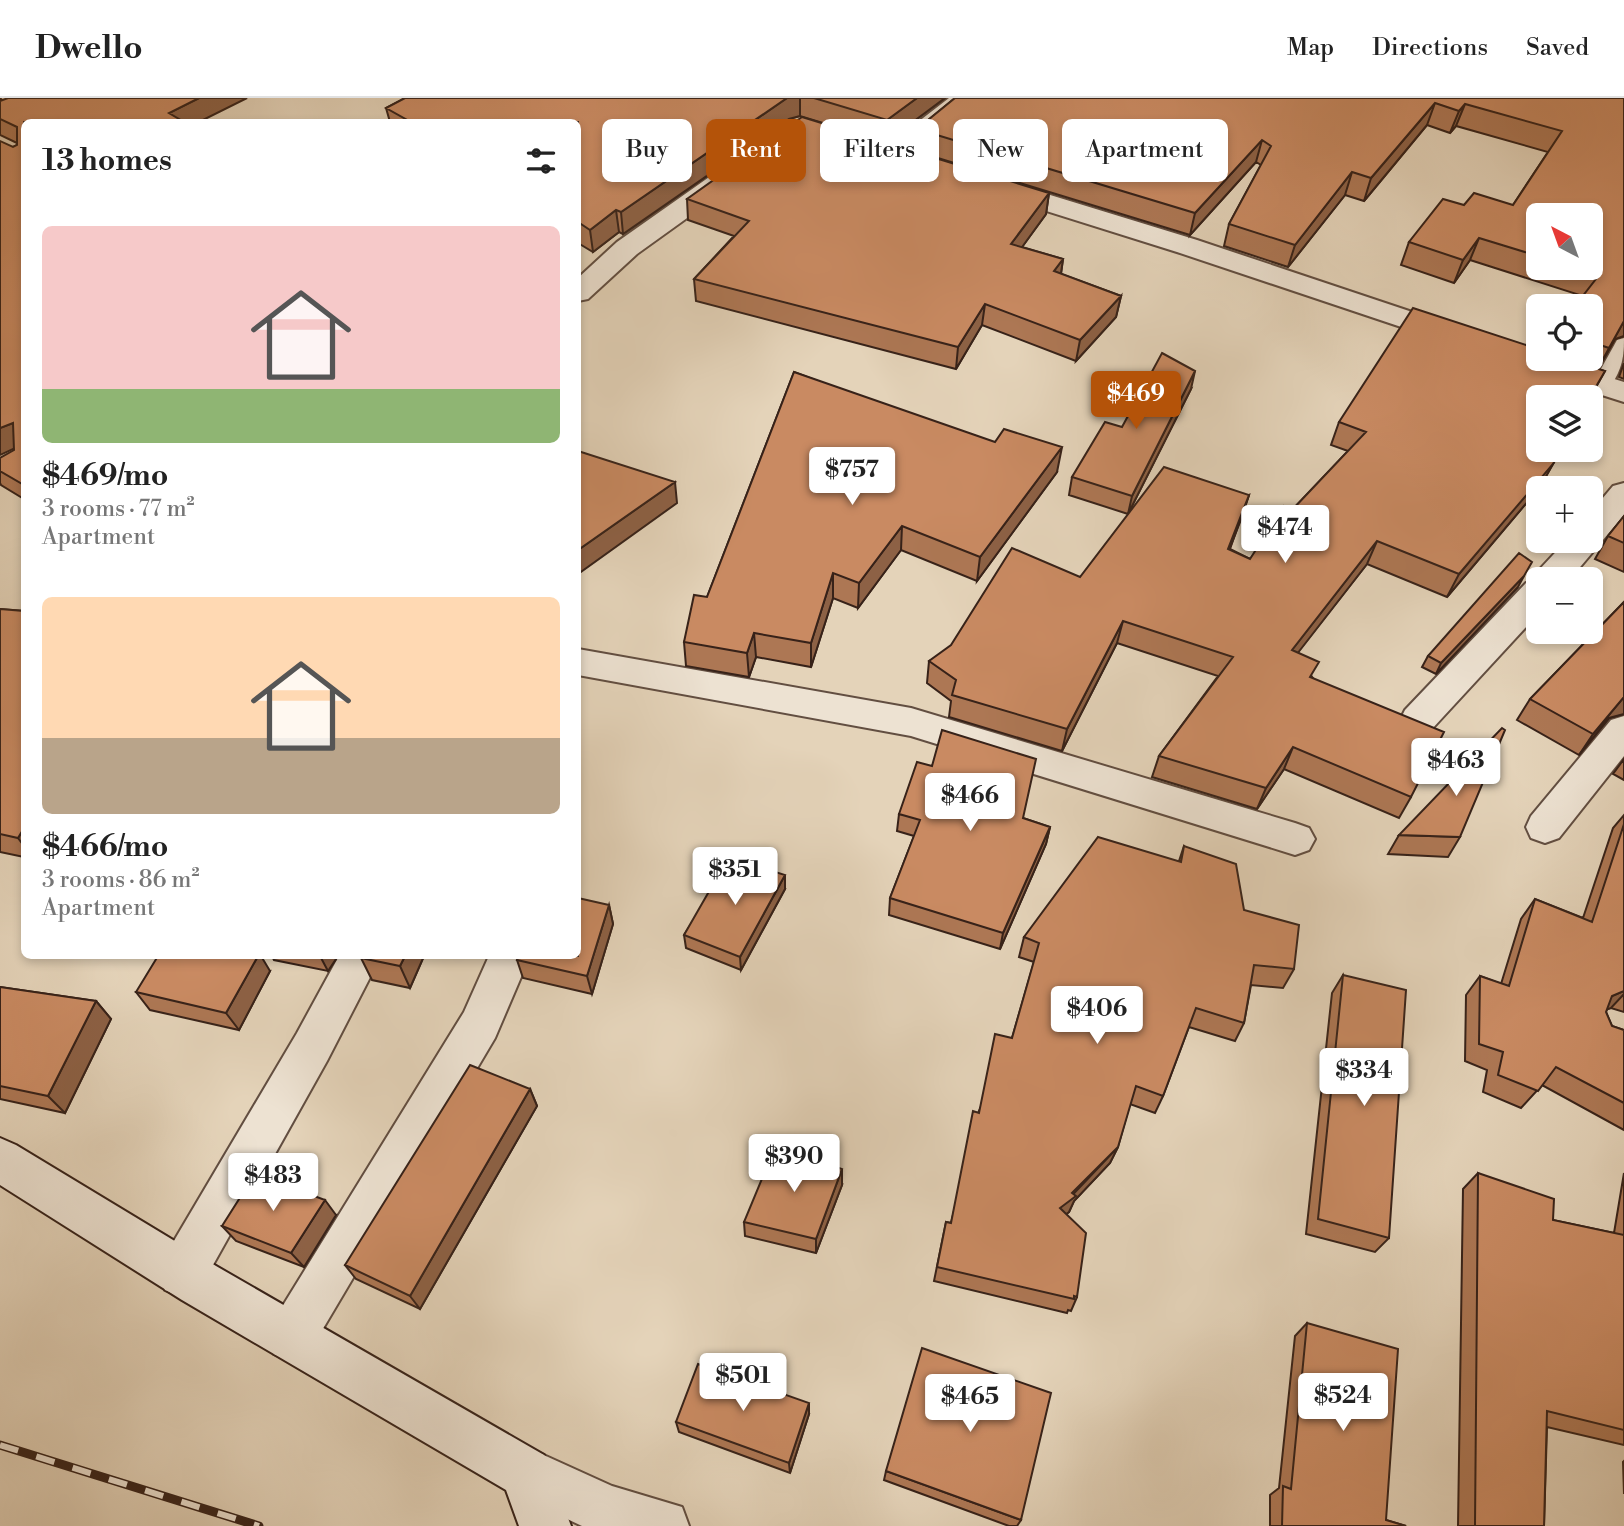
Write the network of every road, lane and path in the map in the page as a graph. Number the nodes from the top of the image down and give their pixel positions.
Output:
1 (965, 98) edge
2 (939, 124) edge
3 (719, 182) edge
4 (982, 182) edge
5 (581, 290) edge
6 (1624, 344) edge
7 (1485, 346) edge
8 (1524, 359) edge
9 (1613, 389) edge
10 (1624, 494) edge
11 (1603, 519) edge
12 (1574, 553) edge
13 (1562, 567) edge
14 (1526, 605) edge
15 (581, 673) edge
16 (1418, 720) edge
17 (1624, 730) edge
18 (1545, 827) dead end
19 (1295, 839) dead end
20 (358, 959) edge
21 (508, 959) edge
22 (0, 1160) edge
23 (182, 1273) junction
24 (290, 1337) junction
25 (526, 1473) junction
26 (545, 1526) edge
27 (663, 1526) edge

1 - 2 street
3 - 5 street
4 - 7 street
6 - 9 lane
8 - 9 street
10 - 11 street
12 - 13 street
14 - 16 street
15 - 19 street
17 - 18 street
20 - 23 street
21 - 24 street
22 - 23 street
23 - 24 street
24 - 25 street
25 - 26 street
25 - 27 street

